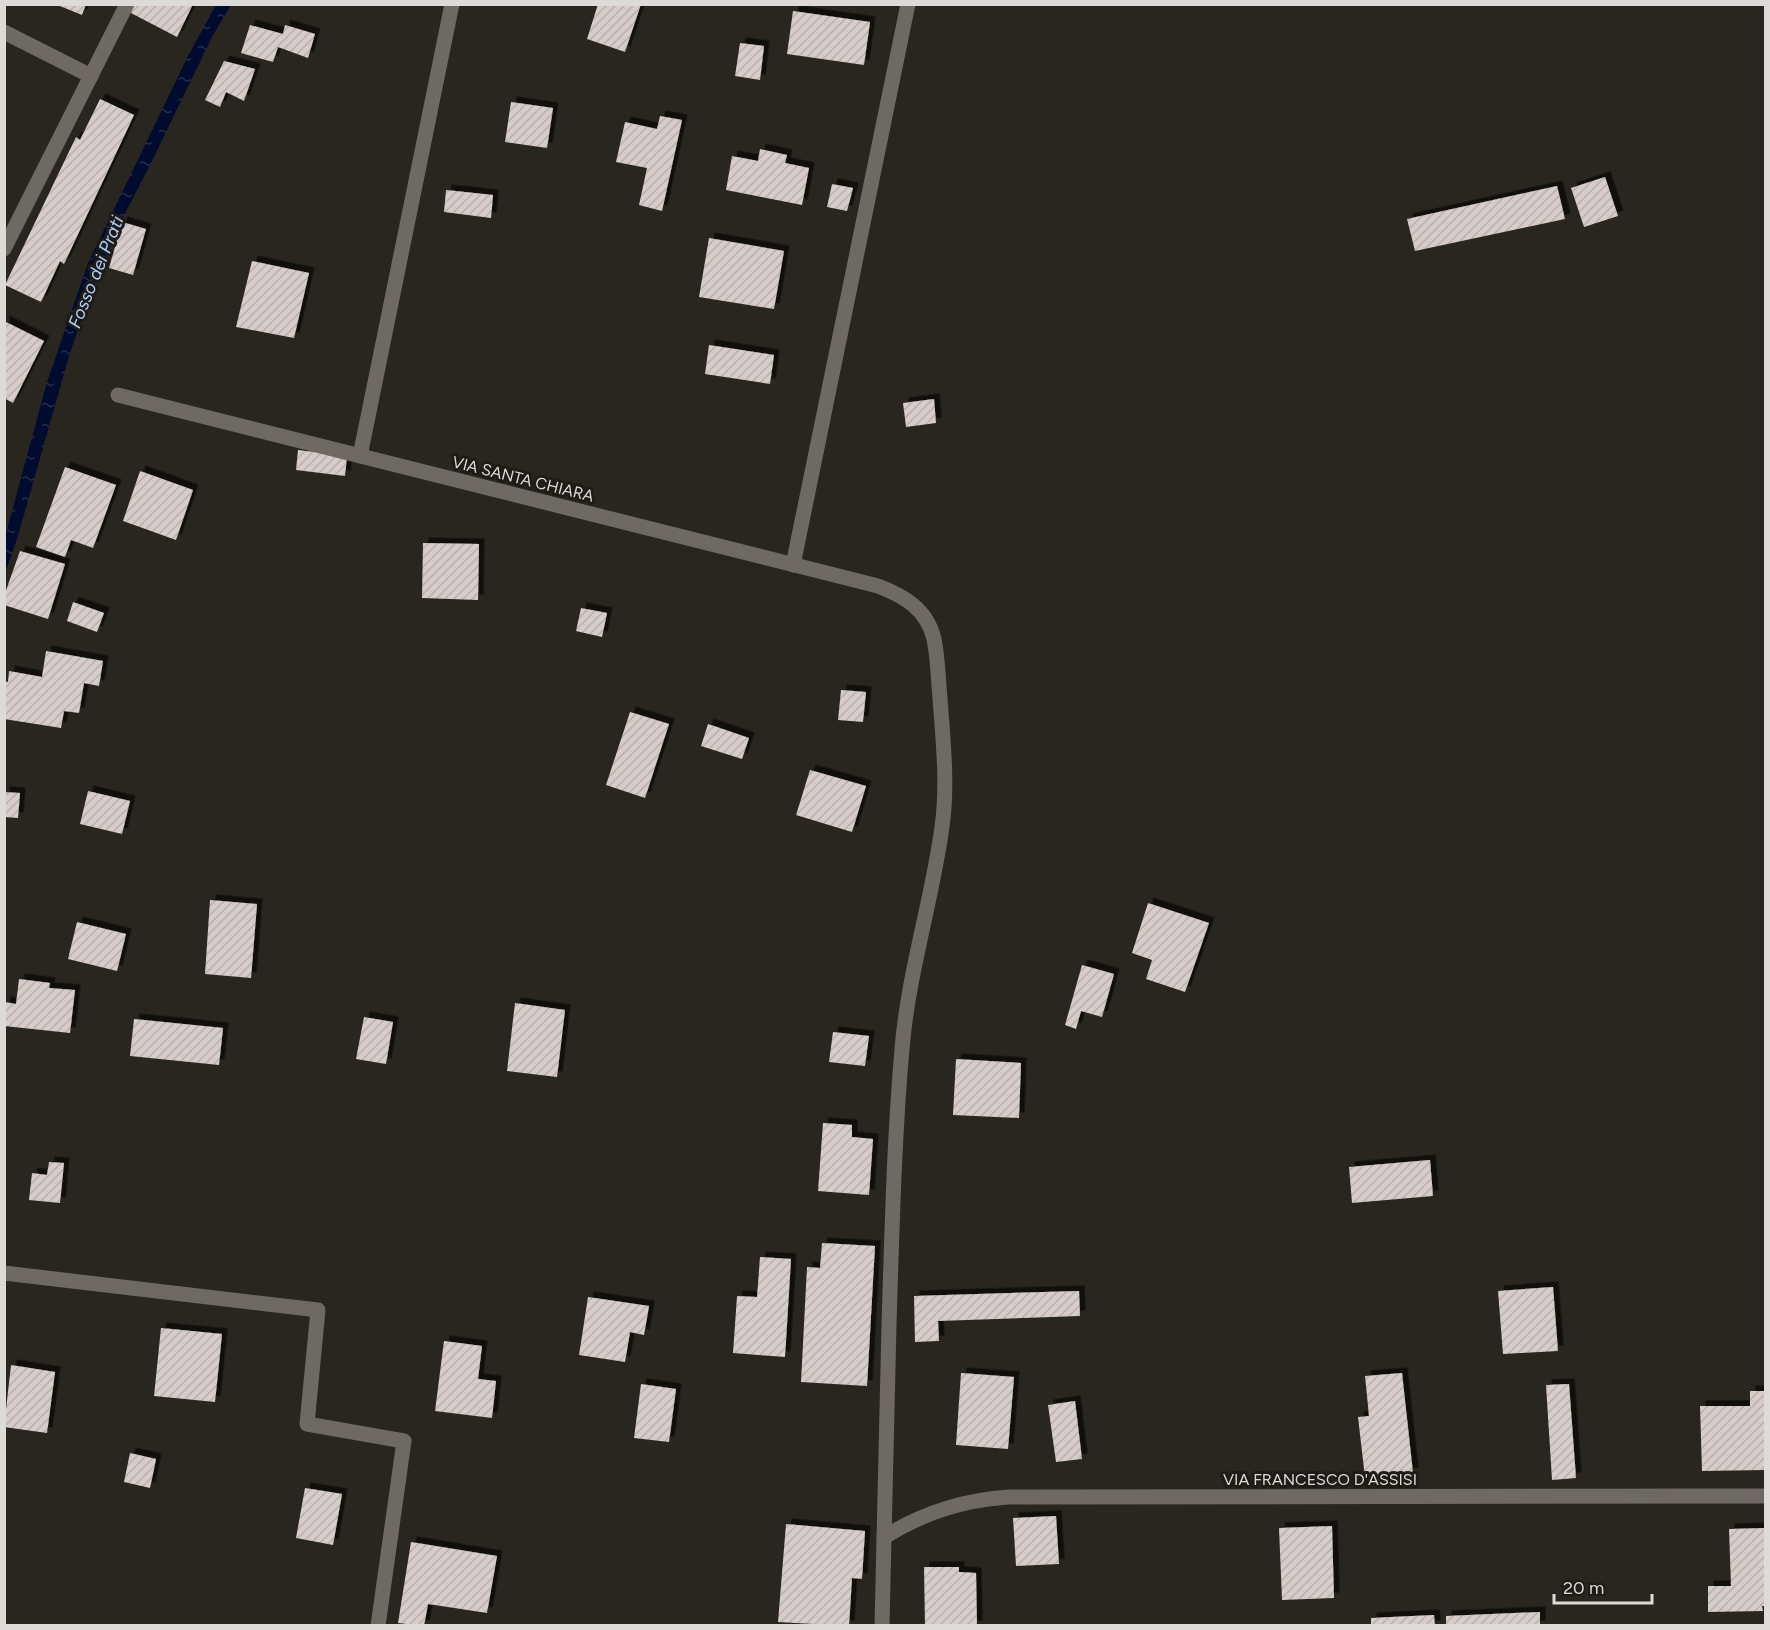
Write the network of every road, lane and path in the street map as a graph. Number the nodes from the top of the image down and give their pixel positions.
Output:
1 (127, 4) edge
2 (452, 4) edge
3 (908, 4) edge
4 (4, 32) edge
5 (91, 76) junction
6 (4, 249) edge
7 (118, 395) dead end
8 (360, 456) junction
9 (793, 565) junction
10 (4, 1274) edge
11 (1766, 1496) edge
12 (884, 1537) junction
13 (378, 1626) edge
14 (882, 1626) edge

1 - 5 street
2 - 8 street
3 - 9 street
4 - 5 street
5 - 6 street
7 - 8 street, VIA SANTA CHIARA
8 - 9 street, VIA SANTA CHIARA
9 - 12 street, VIA SANTA CHIARA
10 - 13 street
11 - 12 street, VIA FRANCESCO D'ASSISI
12 - 14 street

